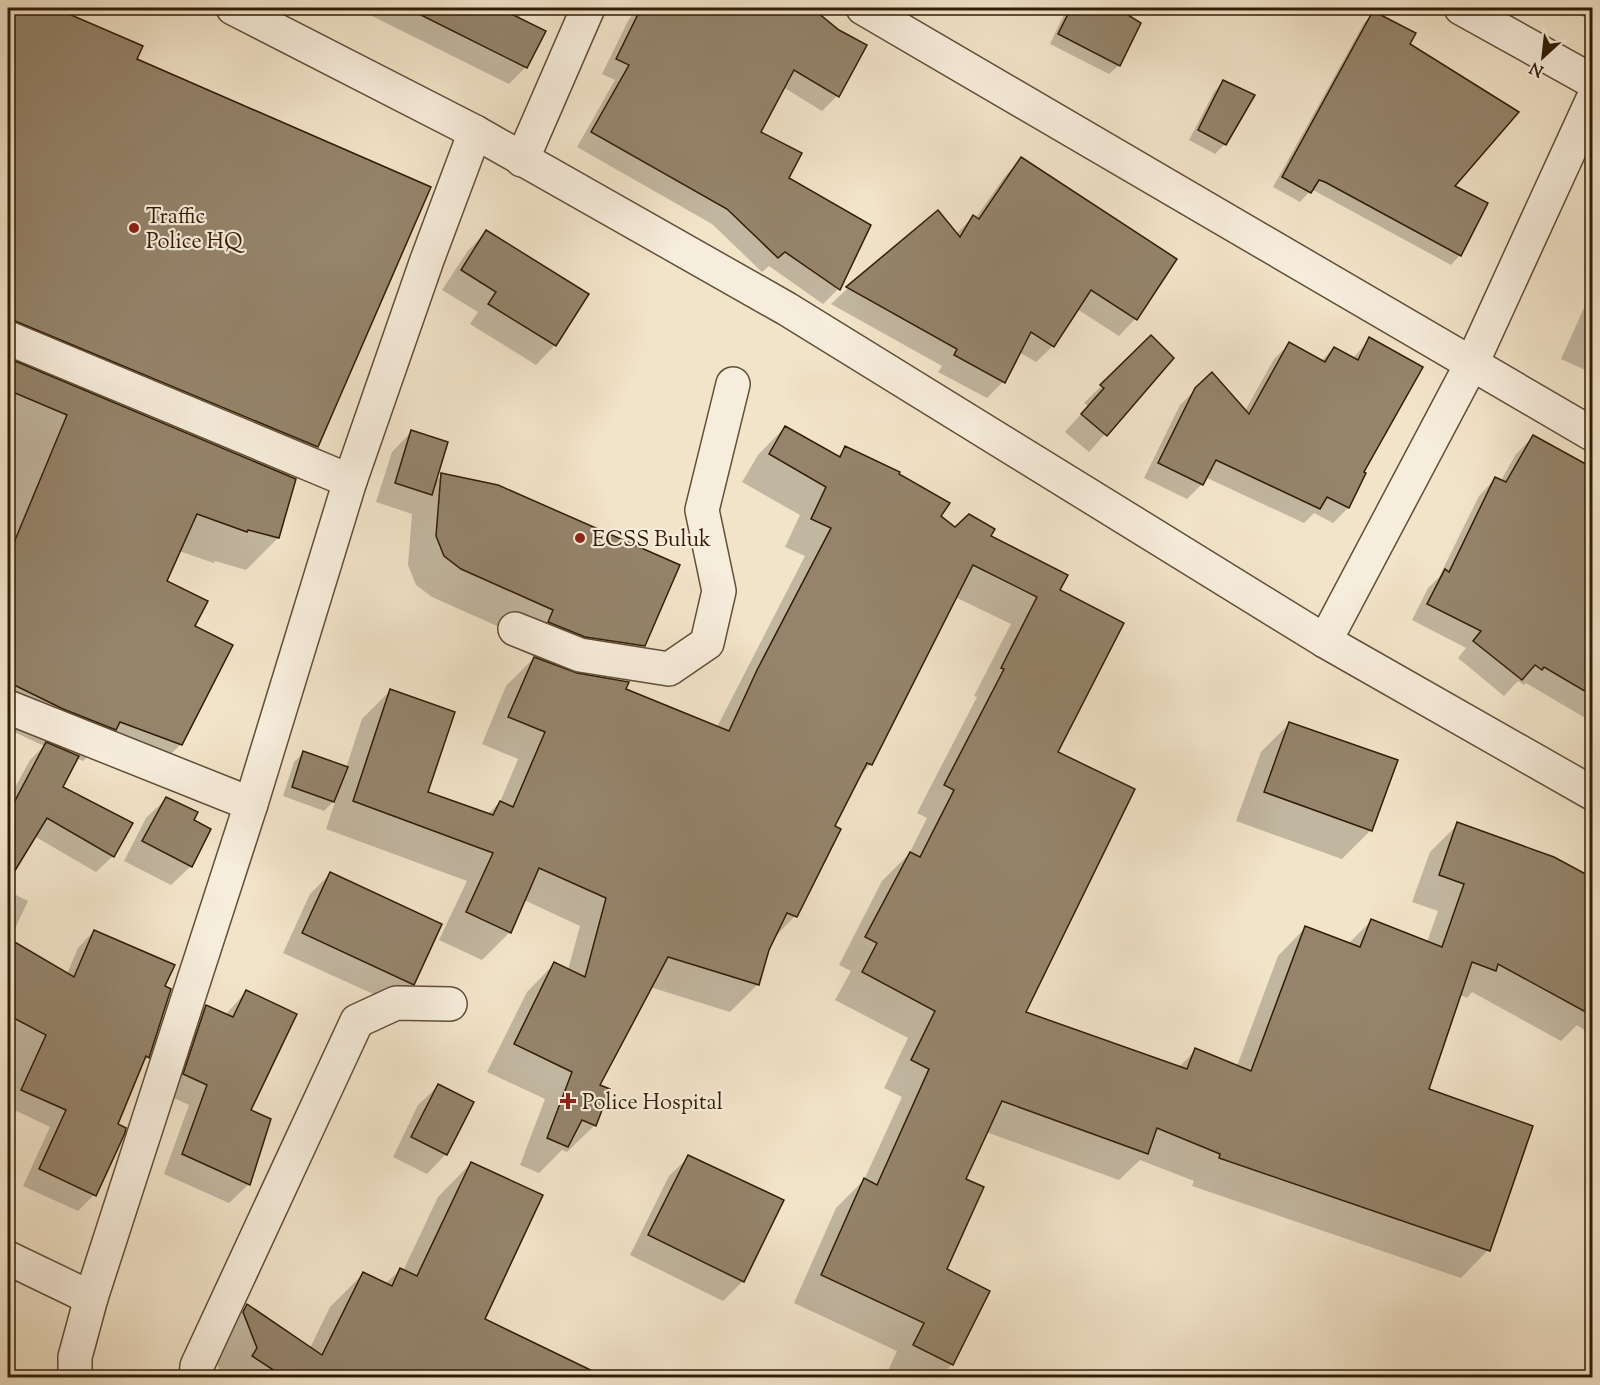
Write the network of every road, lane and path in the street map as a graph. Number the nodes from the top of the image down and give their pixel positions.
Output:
1 (233, 8) edge
2 (588, 8) edge
3 (863, 8) edge
4 (1461, 8) edge
5 (1593, 81) edge
6 (1593, 100) edge
7 (475, 132) junction
8 (522, 160) junction
9 (8, 338) edge
10 (1472, 363) junction
11 (733, 384) dead end
12 (1593, 434) edge
13 (350, 481) junction
14 (515, 629) dead end
15 (1325, 641) junction
16 (8, 707) edge
17 (1593, 793) edge
18 (251, 804) junction
19 (450, 1004) dead end
20 (8, 1258) edge
21 (91, 1298) junction
22 (75, 1377) edge
23 (196, 1377) edge

1 - 7 street
2 - 8 street
3 - 10 street
4 - 5 street
6 - 10 street
7 - 8 street
7 - 13 street
8 - 15 street
9 - 13 street
10 - 12 street
10 - 15 street
11 - 14 street
13 - 18 street
15 - 17 street
16 - 18 street
18 - 21 street
19 - 23 street
20 - 21 street
21 - 22 street

